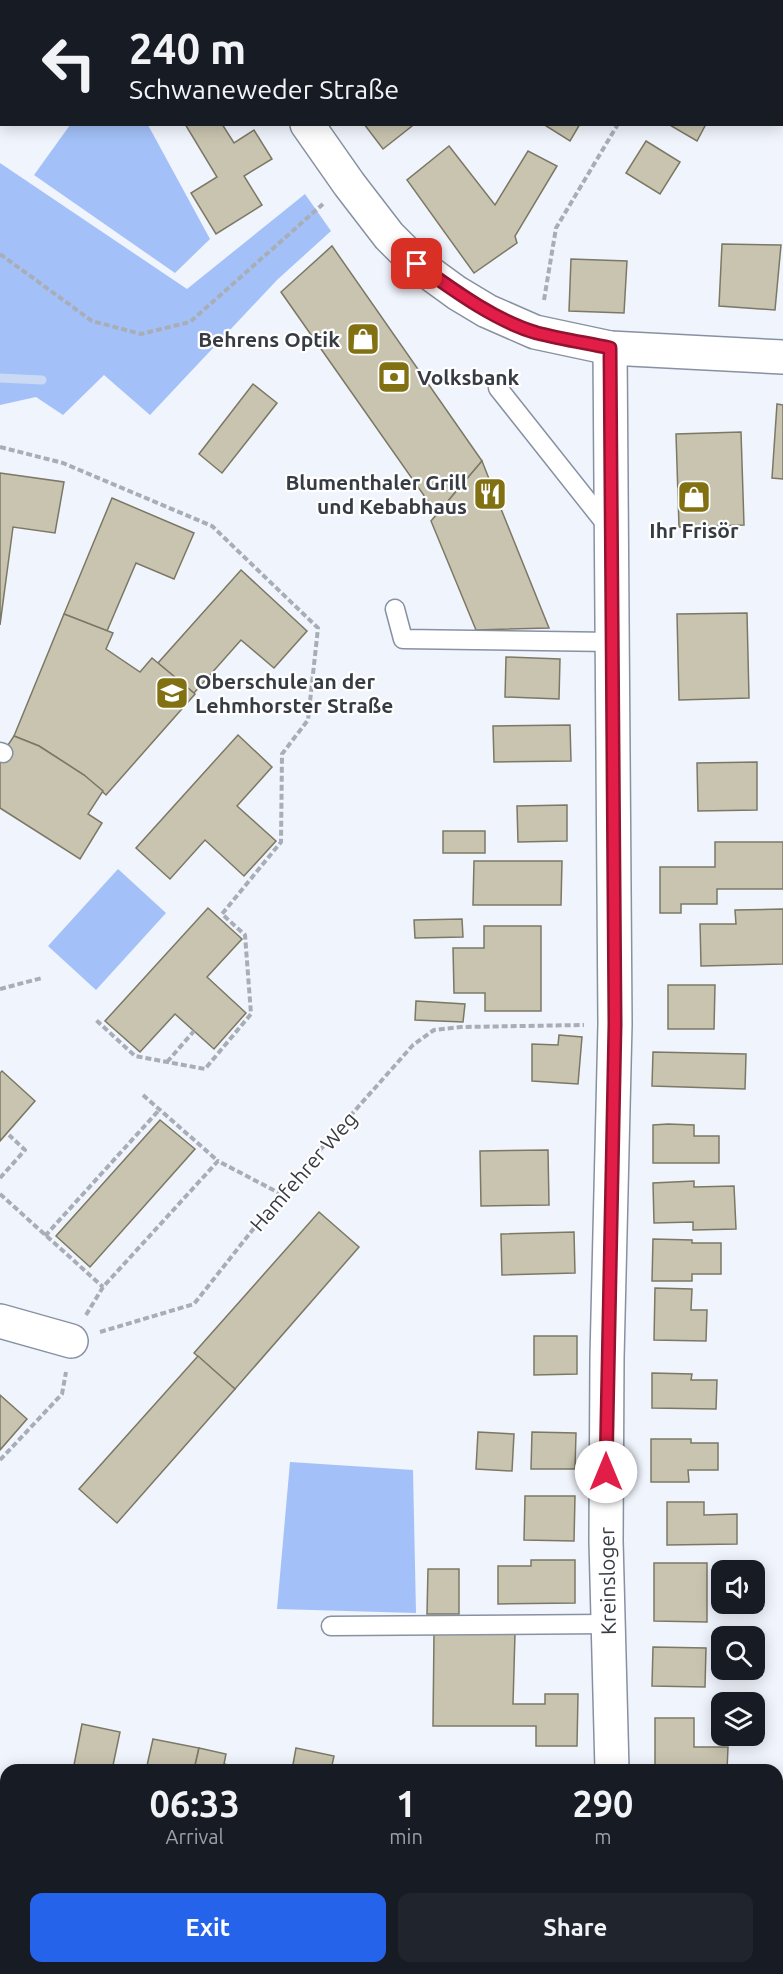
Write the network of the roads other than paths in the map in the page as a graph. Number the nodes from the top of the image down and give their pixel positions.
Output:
1 (308, 126) edge
2 (610, 348) junction
3 (783, 357) edge
4 (498, 388) dead end
5 (611, 530) junction
6 (395, 609) dead end
7 (612, 642) junction
8 (0, 1321) edge
9 (71, 1341) road end
10 (608, 1624) junction
11 (331, 1626) dead end
12 (612, 1764) edge

1 - 2 main road
2 - 3 main road
2 - 5 main road, Kreinsloger
4 - 5 lane
5 - 7 main road, Kreinsloger
6 - 7 lane
7 - 10 main road, Kreinsloger
8 - 9 main road
10 - 11 lane
10 - 12 main road, Kreinsloger

